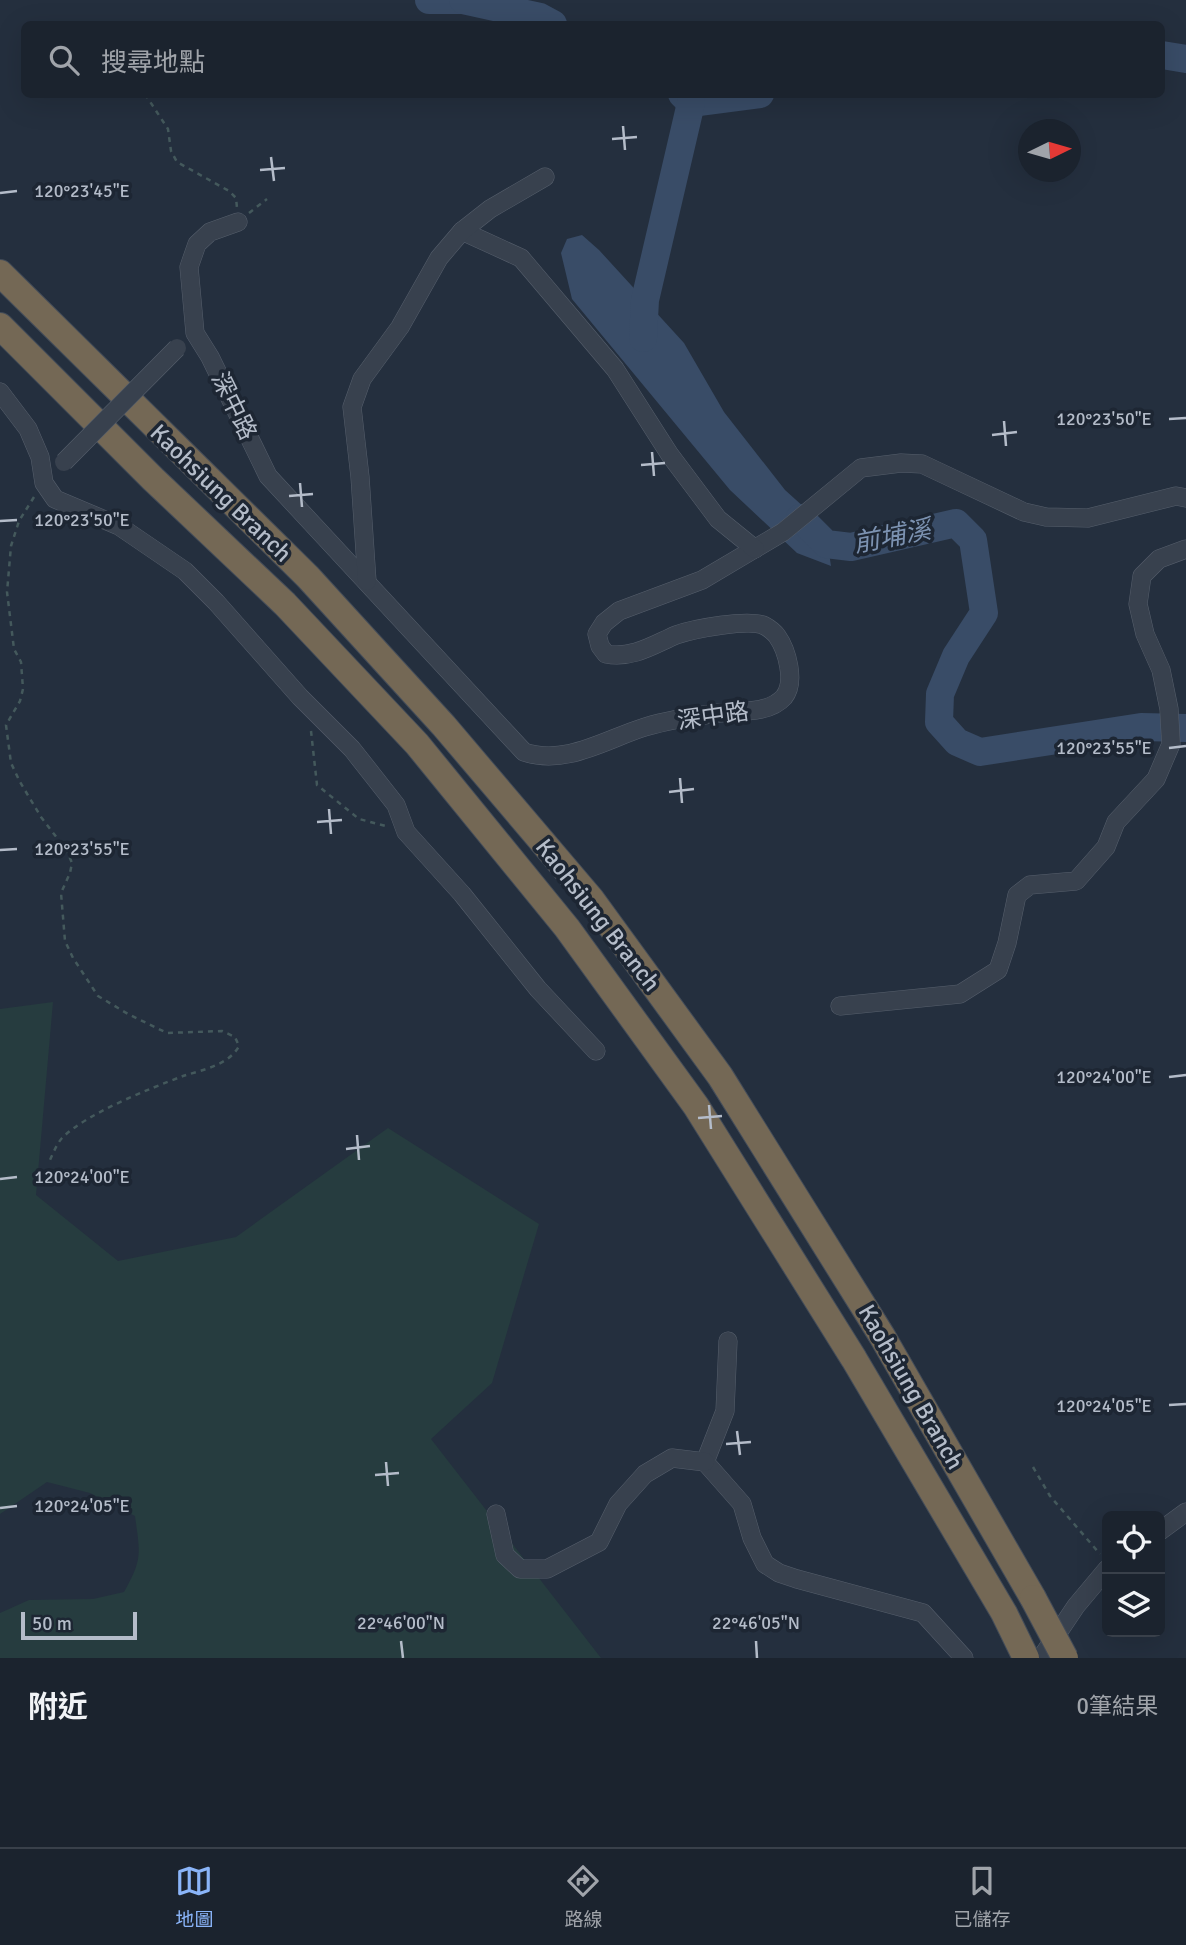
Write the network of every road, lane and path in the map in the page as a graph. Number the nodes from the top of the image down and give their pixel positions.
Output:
1 (148, 98) edge
2 (545, 177) dead end
3 (267, 199) dead end
4 (239, 222) junction
5 (462, 230) junction
6 (0, 273) edge
7 (0, 326) edge
8 (195, 333) junction
9 (0, 392) edge
10 (44, 483) junction
11 (1186, 498) edge
12 (755, 548) junction
13 (1186, 549) edge
14 (367, 581) junction
15 (309, 706) junction
16 (406, 832) junction
17 (840, 1006) dead end
18 (596, 1051) dead end
19 (49, 1162) dead end
20 (728, 1341) dead end
21 (705, 1462) junction
22 (1033, 1467) dead end
23 (1186, 1512) edge
24 (496, 1514) dead end
25 (1165, 1527) edge
26 (1102, 1556) edge
27 (1103, 1574) edge
28 (964, 1658) edge
29 (1026, 1658) edge
30 (1041, 1658) edge
31 (1065, 1658) edge

1 - 4 path
2 - 5 street
3 - 4 path
4 - 8 street, 深中路
5 - 12 street
5 - 14 street
6 - 31 highway, Kaohsiung Branch, bridge
7 - 29 highway, Kaohsiung Branch
8 - 10 street, bridge
8 - 14 street, 深中路
9 - 10 street
10 - 15 street
10 - 19 path
11 - 12 street, 深中路
12 - 14 street, 深中路
13 - 17 street
15 - 16 street
15 - 16 path
16 - 18 street
20 - 21 street
21 - 24 street
21 - 28 street
22 - 26 path
23 - 25 street
27 - 30 street

